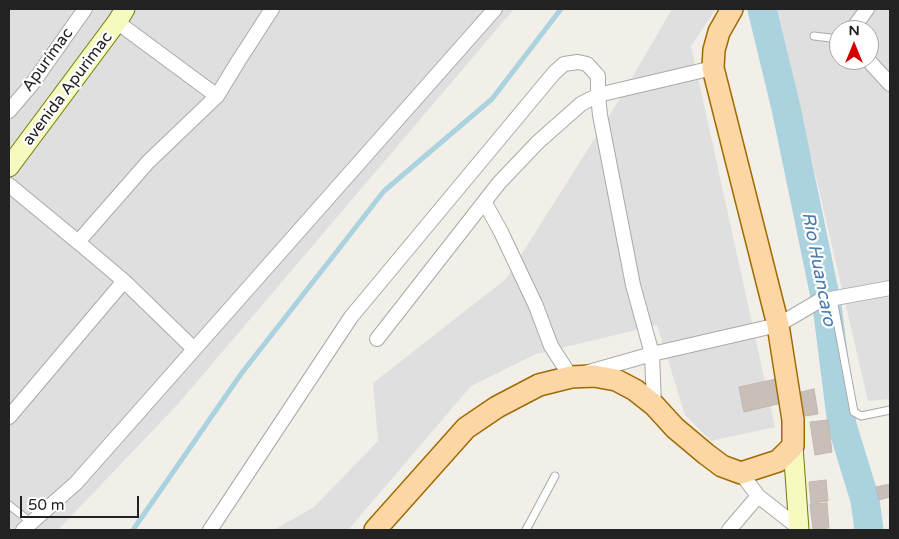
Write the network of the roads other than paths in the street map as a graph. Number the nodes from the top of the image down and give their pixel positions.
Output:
1 (86, 9) edge
2 (272, 9) edge
3 (495, 9) edge
4 (732, 9) edge
5 (867, 9) edge
6 (121, 15) edge
7 (859, 20) edge
8 (814, 36) dead end
9 (829, 38) edge
10 (713, 68) junction
11 (877, 70) edge
12 (890, 84) edge
13 (598, 95) junction
14 (217, 96) junction
15 (9, 111) edge
16 (9, 167) edge
17 (9, 185) edge
18 (485, 203) junction
19 (78, 242) junction
20 (124, 281) junction
21 (890, 288) edge
22 (833, 299) junction
23 (778, 325) junction
24 (377, 339) dead end
25 (194, 349) junction
26 (652, 354) junction
27 (572, 377) junction
28 (654, 405) junction
29 (890, 410) edge
30 (9, 417) edge
31 (793, 446) junction
32 (741, 473) junction
33 (555, 476) dead end
34 (758, 496) junction
35 (9, 505) edge
36 (27, 526) edge
37 (799, 529) edge
38 (210, 530) edge
39 (375, 530) edge
40 (526, 530) edge
41 (729, 530) edge

1 - 15 street, Apurímac
2 - 14 street
3 - 25 street
4 - 10 main road
5 - 7 street
6 - 14 street
6 - 16 street, avenida Apurimac
8 - 9 lane
10 - 13 street
10 - 23 main road
11 - 12 street
13 - 18 street
13 - 26 street
13 - 38 street
14 - 19 street
17 - 19 street
18 - 24 street
18 - 27 street
19 - 20 street
20 - 25 street
20 - 30 street
21 - 22 street
22 - 23 street
22 - 29 lane
23 - 26 street
23 - 31 main road
25 - 36 street
26 - 27 street
26 - 28 street
27 - 28 main road
27 - 39 main road
28 - 32 main road
31 - 32 main road
31 - 37 street
32 - 34 street
33 - 40 lane
34 - 37 street
34 - 41 street
35 - 36 lane

